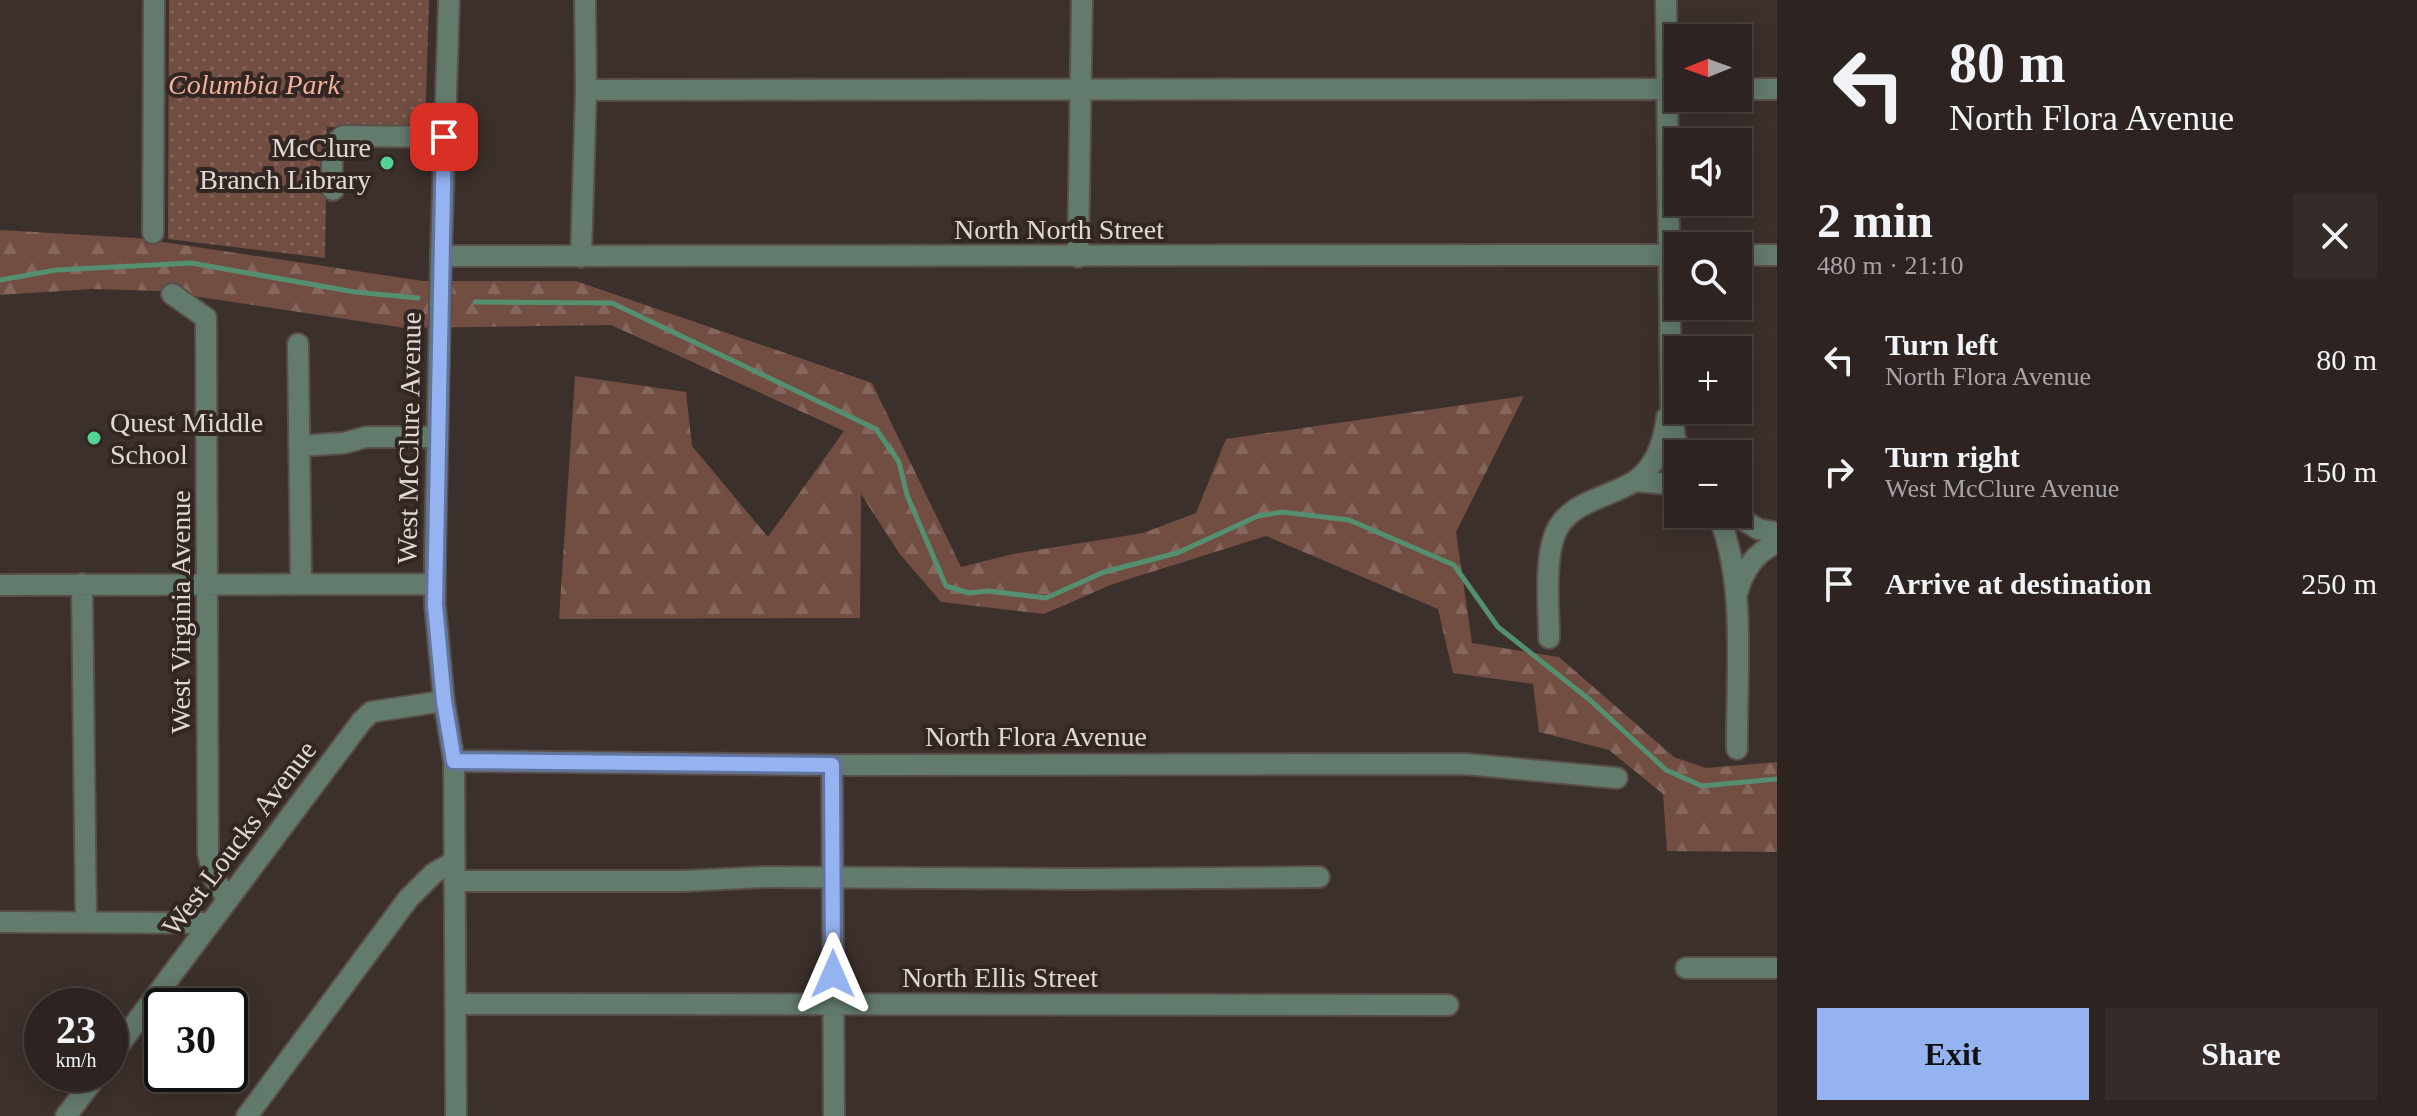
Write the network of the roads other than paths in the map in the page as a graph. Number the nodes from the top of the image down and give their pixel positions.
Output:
1 (154, 0) edge
2 (449, 0) edge
3 (585, 0) edge
4 (1082, 0) edge
5 (1666, 0) edge
6 (1668, 24) edge
7 (1081, 89) junction
8 (1664, 89) edge
9 (1752, 89) edge
10 (1777, 89) edge
11 (586, 90) junction
12 (1672, 112) edge
13 (444, 137) junction
14 (333, 190) dead end
15 (1674, 232) edge
16 (153, 233) dead end
17 (1664, 255) edge
18 (1752, 255) edge
19 (1777, 255) edge
20 (441, 256) junction
21 (581, 257) junction
22 (1078, 257) junction
23 (172, 294) dead end
24 (298, 344) dead end
25 (1665, 424) edge
26 (437, 437) junction
27 (299, 446) junction
28 (1636, 481) junction
29 (1664, 484) edge
30 (1752, 525) edge
31 (1722, 528) edge
32 (1777, 533) edge
33 (1777, 543) edge
34 (208, 583) junction
35 (301, 583) junction
36 (82, 584) junction
37 (435, 584) junction
38 (0, 585) edge
39 (1736, 597) junction
40 (1549, 638) dead end
41 (444, 701) junction
42 (1737, 749) dead end
43 (454, 761) junction
44 (832, 765) junction
45 (1617, 778) dead end
46 (454, 871) junction
47 (1319, 877) dead end
48 (833, 879) junction
49 (228, 900) junction
50 (0, 922) edge
51 (86, 922) junction
52 (210, 923) junction
53 (1686, 968) dead end
54 (1777, 968) edge
55 (455, 1004) junction
56 (1448, 1005) dead end
57 (833, 1006) junction
58 (128, 1033) edge
59 (84, 1092) edge
60 (66, 1116) edge
61 (247, 1116) edge
62 (456, 1116) edge
63 (834, 1116) edge

1 - 16 street
2 - 13 street, West McClure Avenue
3 - 11 street
4 - 7 street
5 - 6 street
7 - 8 street
7 - 11 street
7 - 22 street
9 - 10 street
11 - 21 street
12 - 15 street
13 - 14 street
13 - 20 street, West McClure Avenue
17 - 22 street, North North Street
18 - 19 street
20 - 21 street, North North Street
20 - 26 street, West McClure Avenue
21 - 22 street, North North Street
23 - 34 street, West Virginia Avenue
24 - 27 street
25 - 28 street
26 - 27 street
26 - 37 street, West McClure Avenue
27 - 35 street
28 - 29 street
28 - 40 street
30 - 32 street
31 - 39 street
33 - 39 street
34 - 35 street
34 - 36 street
34 - 49 street, West Virginia Avenue
35 - 37 street
36 - 38 street
36 - 51 street
37 - 41 street, West McClure Avenue
39 - 42 street
41 - 43 street, West McClure Avenue
41 - 49 street, West Loucks Avenue
43 - 44 street, North Flora Avenue
43 - 46 street, West McClure Avenue
44 - 45 street, North Flora Avenue
44 - 48 street
46 - 48 street
46 - 55 street, West McClure Avenue
46 - 61 street
47 - 48 street
48 - 57 street
49 - 52 street, West Loucks Avenue
50 - 51 street
51 - 52 street
52 - 58 street, West Loucks Avenue
53 - 54 street
55 - 57 street, North Ellis Street
55 - 62 street, West McClure Avenue
56 - 57 street, North Ellis Street
57 - 63 street
59 - 60 street

